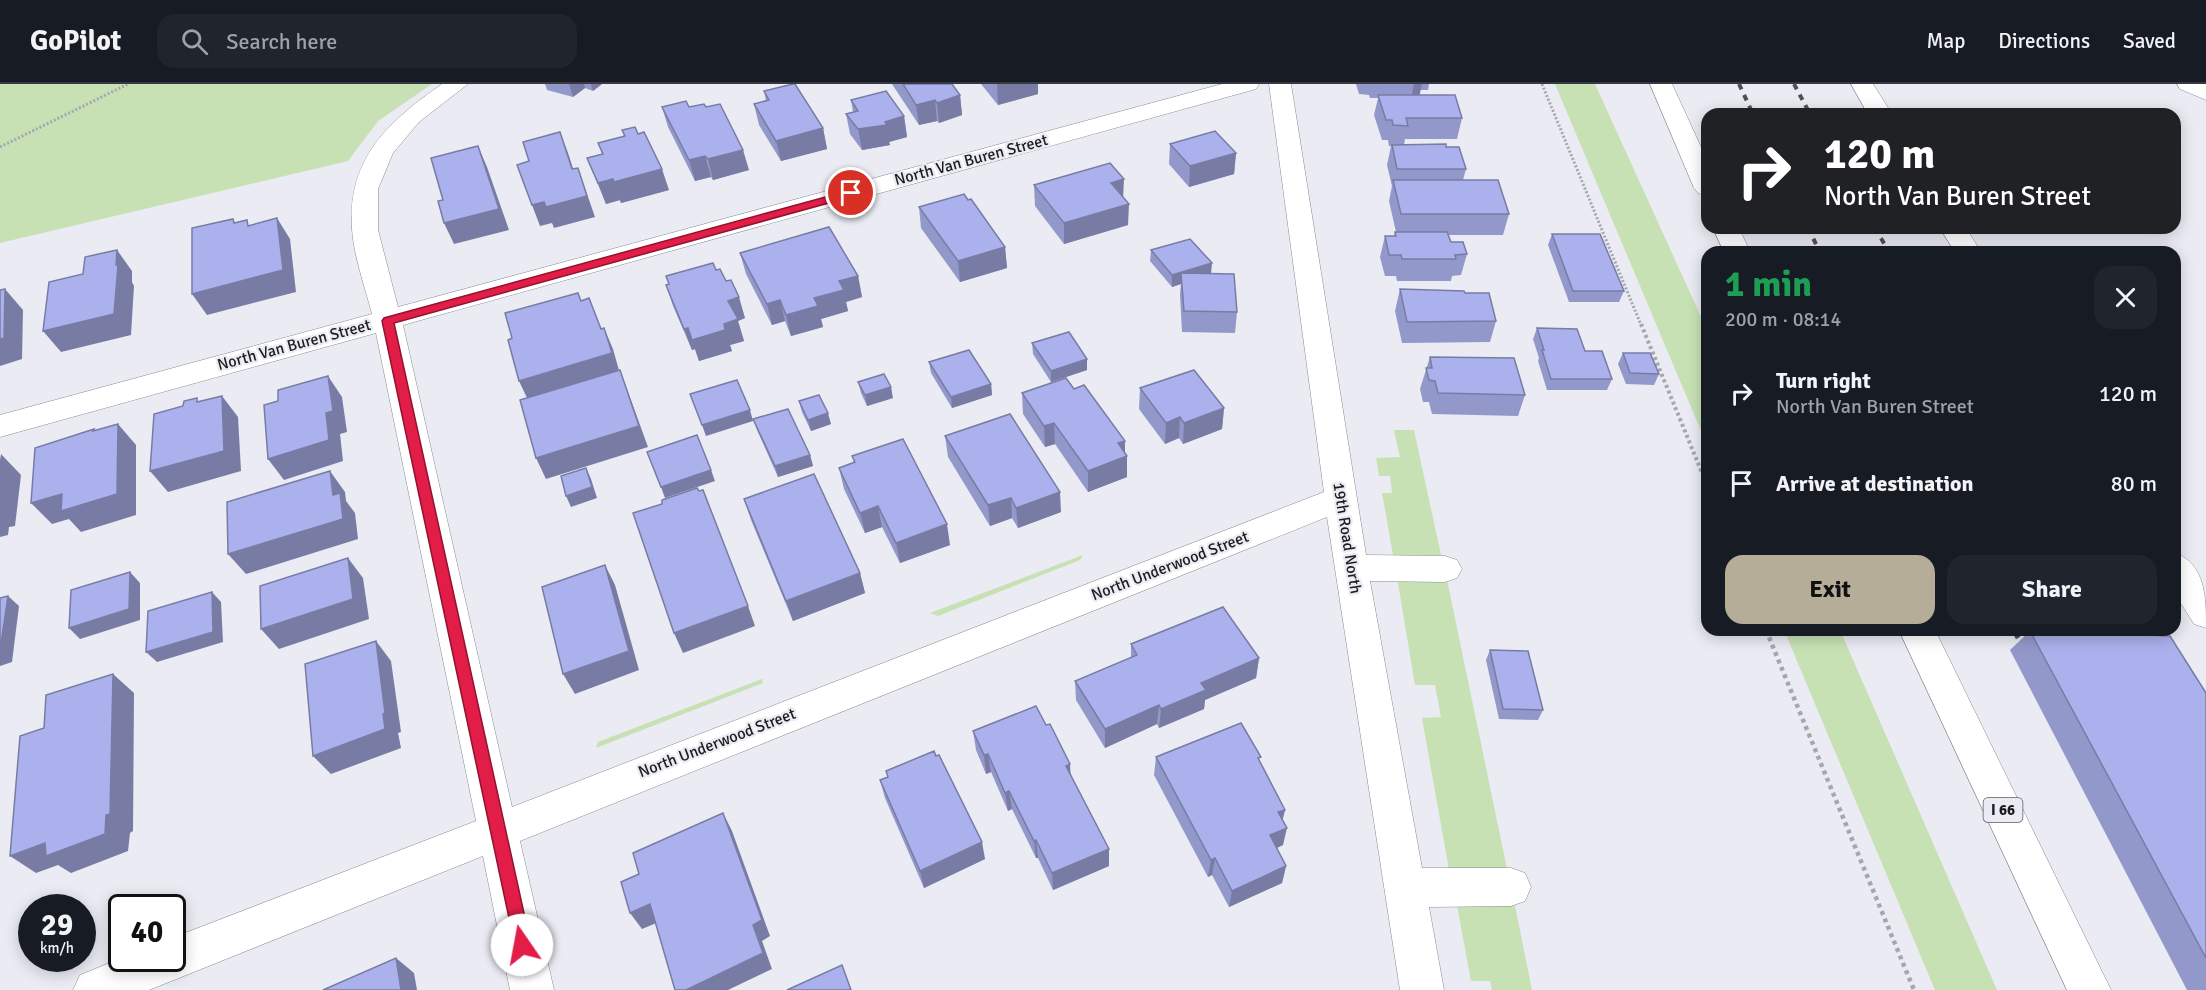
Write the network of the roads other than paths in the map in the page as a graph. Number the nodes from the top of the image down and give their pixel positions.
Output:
1 (457, 84) edge
2 (1248, 84) edge
3 (1280, 84) edge
4 (1661, 84) edge
5 (1862, 84) edge
6 (2188, 84) edge
7 (2206, 93) edge
8 (1876, 108) edge
9 (1701, 174) edge
10 (388, 321) junction
11 (0, 426) edge
12 (1340, 499) junction
13 (1351, 568) junction
14 (1444, 569) dead end
15 (2181, 575) edge
16 (2206, 614) edge
17 (1920, 636) edge
18 (498, 831) junction
19 (1511, 887) dead end
20 (1404, 888) junction
21 (95, 990) edge
22 (532, 990) edge
23 (1422, 990) edge
24 (2089, 990) edge

1 - 10 main road
2 - 10 main road, North Van Buren Street
3 - 12 main road, 19th Road North
4 - 9 main road
5 - 8 main road
6 - 7 main road
10 - 11 main road, North Van Buren Street
10 - 18 main road
12 - 13 main road, 19th Road North
12 - 18 main road, North Underwood Street
13 - 14 main road
13 - 20 main road, 19th Road North
15 - 16 main road
17 - 24 main road, I 66
18 - 21 main road, North Underwood Street
18 - 22 main road
19 - 20 main road
20 - 23 main road, 19th Road North

